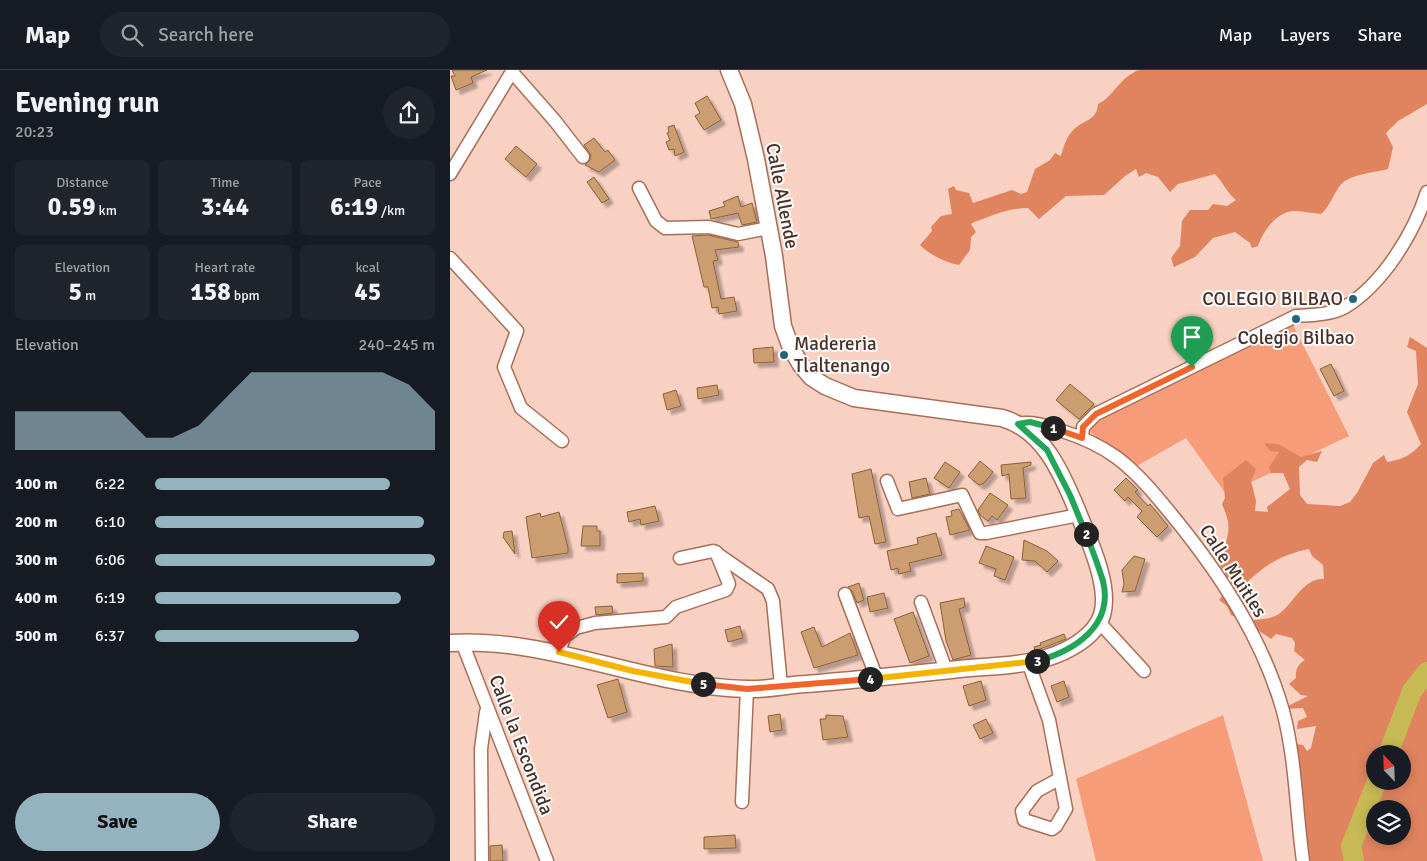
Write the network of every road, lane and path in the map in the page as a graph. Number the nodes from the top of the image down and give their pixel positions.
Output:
1 (729, 70) edge
2 (512, 71) edge
3 (583, 157) dead end
4 (450, 174) edge
5 (639, 188) dead end
6 (1427, 192) edge
7 (768, 228) junction
8 (450, 258) edge
9 (1018, 424) junction
10 (1082, 438) junction
11 (562, 441) dead end
12 (887, 481) dead end
13 (1079, 515) junction
14 (716, 552) junction
15 (680, 558) dead end
16 (844, 594) dead end
17 (922, 602) dead end
18 (1099, 622) junction
19 (456, 643) edge
20 (559, 652) junction
21 (1028, 662) junction
22 (946, 670) junction
23 (1144, 671) dead end
24 (876, 679) junction
25 (781, 686) junction
26 (747, 689) junction
27 (486, 709) junction
28 (1059, 779) dead end
29 (742, 802) dead end
30 (482, 861) edge
31 (547, 861) edge
32 (1303, 861) edge

1 - 7 street, Calle Allende
2 - 3 street
2 - 4 street
5 - 7 street
6 - 10 street
7 - 9 street, Calle Allende
8 - 11 street
9 - 10 street, Calle Muitles
9 - 13 street
10 - 32 street, Calle Muitles
12 - 13 street
13 - 18 street
14 - 15 street
14 - 20 street
14 - 25 street
16 - 24 street
17 - 22 street
18 - 21 street
18 - 23 street
19 - 20 street
19 - 27 street, Calle la Escondida
20 - 26 street
21 - 22 street
21 - 28 street
22 - 24 street
24 - 25 street
25 - 26 street
26 - 29 street
27 - 30 street
27 - 31 street, Calle la Escondida

